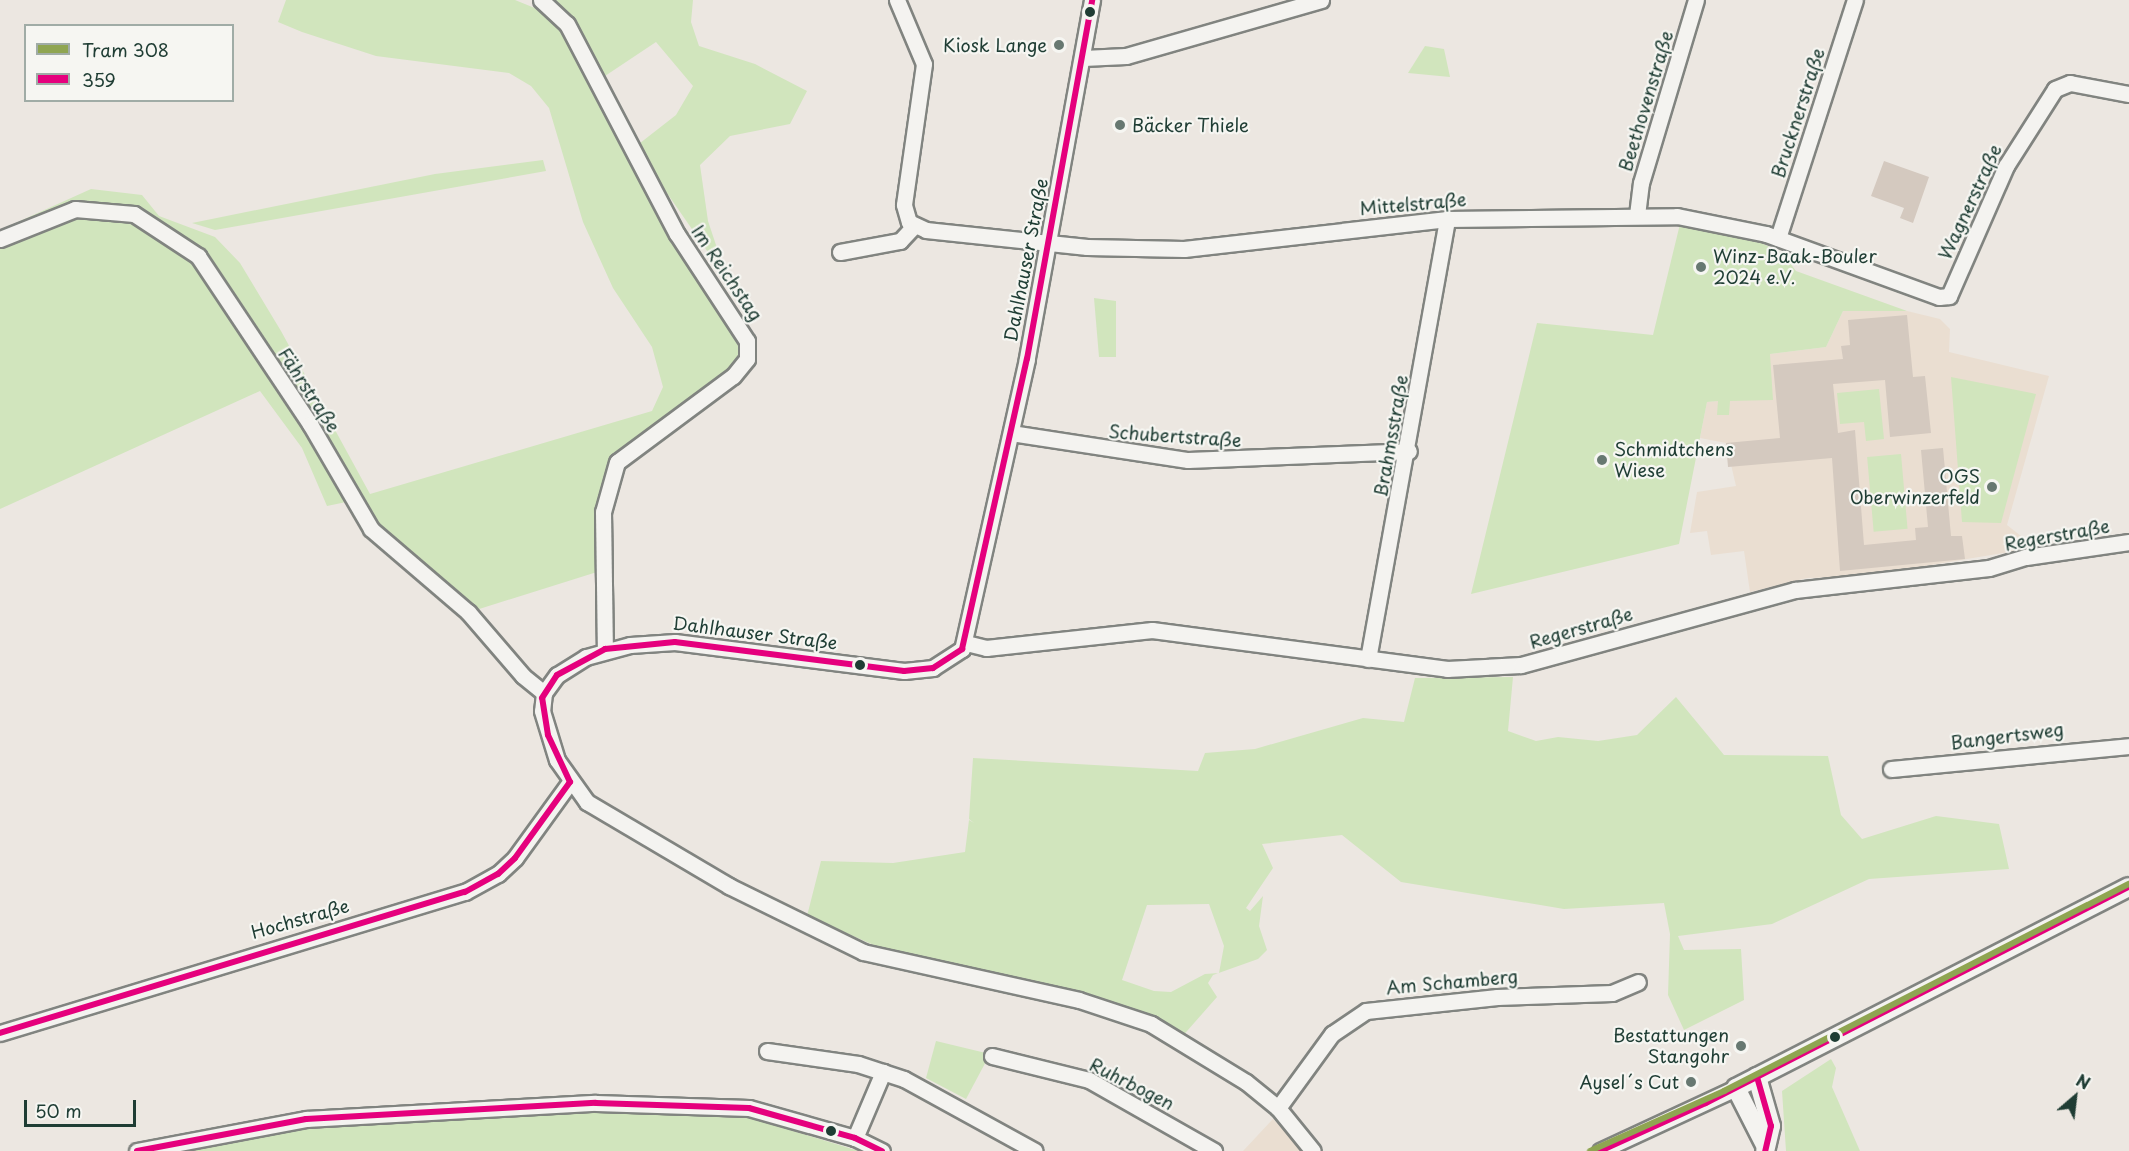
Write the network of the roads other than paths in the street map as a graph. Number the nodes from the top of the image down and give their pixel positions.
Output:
1 (541, 0) edge
2 (897, 0) edge
3 (1092, 0) edge
4 (1321, 0) edge
5 (1696, 0) edge
6 (1855, 0) edge
7 (1083, 58) junction
8 (2129, 94) edge
9 (1637, 215) junction
10 (1447, 219) junction
11 (914, 226) junction
12 (1778, 238) junction
13 (0, 239) edge
14 (1050, 242) junction
15 (840, 252) dead end
16 (1011, 433) junction
17 (1409, 451) junction
18 (2129, 542) edge
19 (966, 643) junction
20 (605, 649) junction
21 (1368, 659) junction
22 (544, 693) junction
23 (2129, 746) edge
24 (1891, 769) dead end
25 (570, 783) junction
26 (2129, 887) edge
27 (1638, 982) dead end
28 (0, 1033) edge
29 (767, 1051) dead end
30 (992, 1056) dead end
31 (882, 1072) junction
32 (1757, 1077) junction
33 (1736, 1088) junction
34 (1278, 1108) junction
35 (855, 1138) junction
36 (1765, 1148) edge
37 (137, 1151) edge
38 (882, 1151) edge
39 (1035, 1151) edge
40 (1214, 1151) edge
41 (1313, 1151) edge
42 (1600, 1151) edge

1 - 20 street, Im Reichstag
2 - 11 street
3 - 7 street, Dahlhauser Straße
4 - 7 street
5 - 9 street, Beethovenstraße
6 - 12 street, Brucknerstraße
7 - 14 street, Dahlhauser Straße
8 - 12 street, Wagnerstraße
9 - 10 street, Mittelstraße
9 - 12 street, Mittelstraße
10 - 14 street, Mittelstraße
10 - 17 street, Brahmsstraße
11 - 14 street, Mittelstraße
11 - 15 street
13 - 22 street, Fährstraße
14 - 16 street, Dahlhauser Straße
16 - 17 street, Schubertstraße
16 - 19 street, Dahlhauser Straße
17 - 21 street, Brahmsstraße
18 - 21 street, Regerstraße
19 - 20 street, Dahlhauser Straße
19 - 21 street, Regerstraße
20 - 22 street, Dahlhauser Straße
22 - 25 street
23 - 24 street, Bangertsweg
25 - 28 street, Hochstraße
25 - 34 street
26 - 32 street
27 - 34 street, Am Schamberg
29 - 31 street
30 - 40 street, Ruhrbogen
31 - 35 street
31 - 39 street
32 - 33 street
32 - 36 street
33 - 36 street
33 - 42 street
34 - 41 street
35 - 37 street
35 - 38 street

